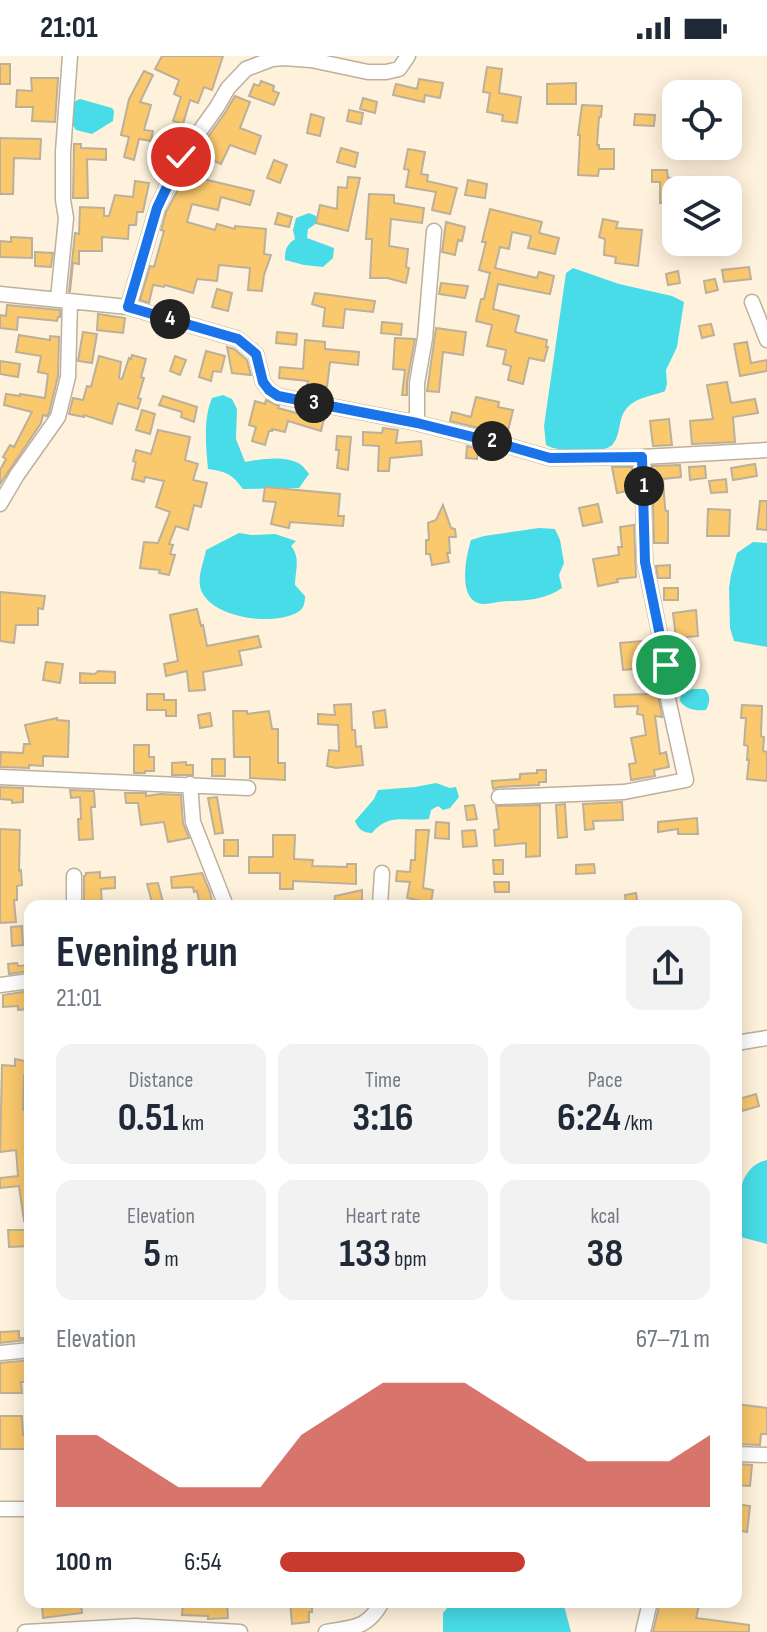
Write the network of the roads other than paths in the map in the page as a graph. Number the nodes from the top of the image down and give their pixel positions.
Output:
1 (70, 56) edge
2 (408, 56) edge
3 (434, 231) dead end
4 (0, 294) edge
5 (64, 300) junction
6 (752, 302) dead end
7 (128, 307) junction
8 (767, 340) edge
9 (417, 423) junction
10 (767, 450) edge
11 (642, 457) junction
12 (0, 504) edge
13 (0, 777) edge
14 (190, 784) junction
15 (248, 788) dead end
16 (499, 797) dead end
17 (382, 873) dead end
18 (74, 876) dead end
19 (74, 900) edge
20 (224, 900) edge
21 (380, 900) edge
22 (24, 982) edge
23 (0, 985) edge
24 (767, 1038) edge
25 (742, 1042) edge
26 (24, 1351) edge
27 (0, 1353) edge
28 (742, 1454) edge
29 (767, 1455) edge
30 (0, 1509) edge
31 (24, 1509) edge
32 (378, 1608) edge
33 (649, 1608) edge
34 (25, 1632) edge
35 (240, 1632) edge
36 (326, 1632) edge
37 (643, 1632) edge

1 - 5 street
2 - 7 street
3 - 9 street
4 - 5 street
5 - 7 street
5 - 12 street
6 - 8 street
7 - 9 street
9 - 11 street
10 - 11 street
11 - 16 street
13 - 14 street
14 - 15 street
14 - 20 street
17 - 21 street
18 - 19 street
22 - 23 street
24 - 25 street
26 - 27 street
28 - 29 street
30 - 31 street
32 - 36 street
33 - 37 street
34 - 35 street

